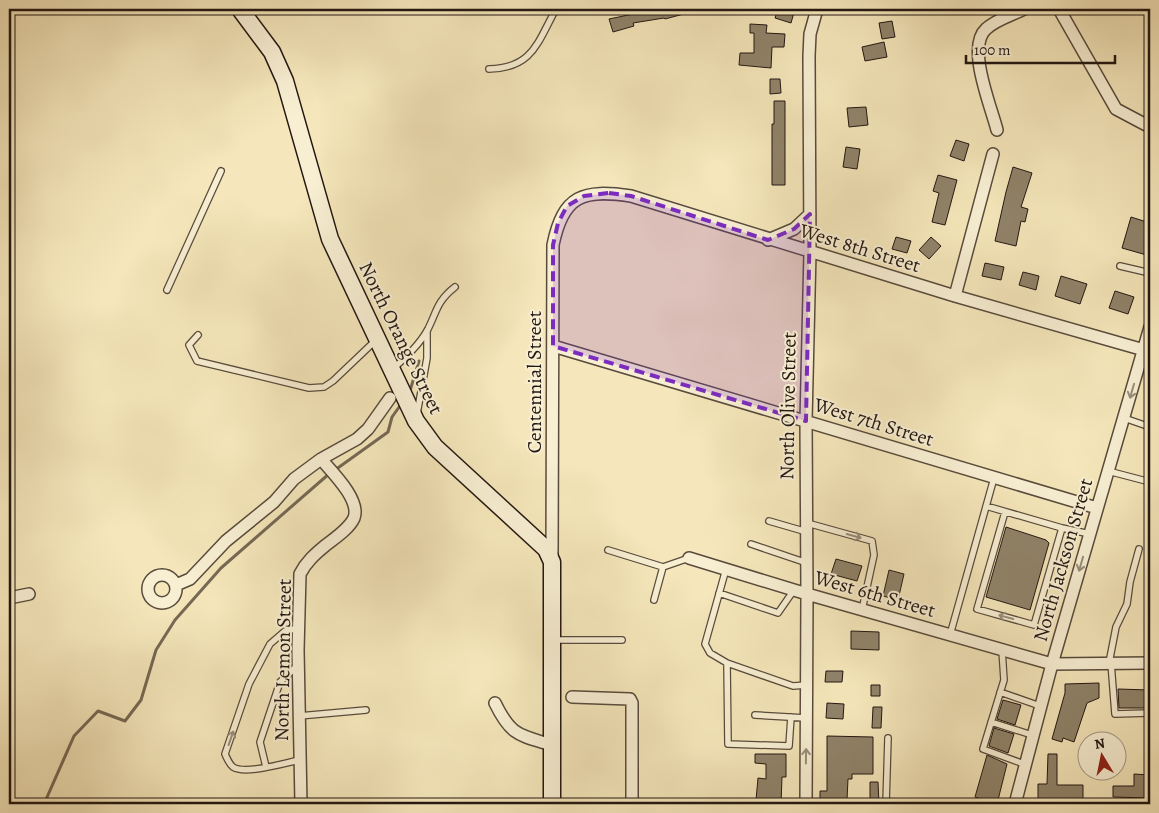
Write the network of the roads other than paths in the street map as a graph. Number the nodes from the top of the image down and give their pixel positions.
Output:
1 (240, 9) edge
2 (556, 9) edge
3 (817, 9) edge
4 (1024, 9) edge
5 (1059, 9) edge
6 (489, 69) dead end
7 (1150, 127) edge
8 (997, 130) dead end
9 (993, 154) dead end
10 (221, 171) dead end
11 (567, 206) joint
12 (810, 214) junction
13 (768, 240) junction
14 (810, 252) junction
15 (1120, 266) dead end
16 (1150, 273) edge
17 (455, 287) dead end
18 (167, 290) dead end
19 (955, 296) junction
20 (1150, 327) edge
21 (427, 331) junction
22 (198, 335) dead end
23 (377, 340) junction
24 (554, 346) junction
25 (1144, 350) junction
26 (391, 371) junction
27 (390, 398) dead end
28 (1124, 418) junction
29 (416, 421) junction
30 (806, 421) junction
31 (1150, 427) edge
32 (324, 463) junction
33 (1108, 470) junction
34 (994, 478) junction
35 (1150, 482) edge
36 (986, 506) junction
37 (1097, 508) junction
38 (1005, 512) junction
39 (769, 521) dead end
40 (807, 528) junction
41 (1062, 528) junction
42 (1090, 534) junction
43 (751, 544) dead end
44 (1138, 549) dead end
45 (608, 550) dead end
46 (689, 558) joint
47 (552, 562) junction
48 (807, 564) junction
49 (663, 567) junction
50 (726, 569) junction
51 (176, 585) dead end
52 (794, 590) junction
53 (719, 593) junction
54 (30, 594) dead end
55 (808, 594) junction
56 (9, 598) edge
57 (654, 600) dead end
58 (862, 610) junction
59 (298, 628) junction
60 (950, 635) junction
61 (552, 640) junction
62 (622, 640) dead end
63 (1002, 650) junction
64 (727, 663) junction
65 (1110, 663) junction
66 (1150, 663) edge
67 (1052, 664) junction
68 (298, 665) junction
69 (806, 685) junction
70 (1000, 692) junction
71 (572, 697) dead end
72 (495, 703) dead end
73 (1040, 706) junction
74 (366, 710) dead end
75 (1150, 713) edge
76 (755, 715) dead end
77 (299, 716) junction
78 (790, 717) junction
79 (806, 718) junction
80 (991, 722) junction
81 (1032, 735) junction
82 (888, 738) dead end
83 (552, 745) junction
84 (300, 760) junction
85 (1024, 764) junction
86 (266, 767) junction
87 (301, 804) edge
88 (552, 804) edge
89 (632, 804) edge
90 (806, 804) edge
91 (886, 804) edge
92 (1014, 804) edge

1 - 23 street, North Orange Street
2 - 6 lane
3 - 12 street, North Olive Street
4 - 8 street
5 - 7 street
9 - 19 street
10 - 18 lane
11 - 13 street, West 8th Street
11 - 24 street, Centennial Street
12 - 13 street
12 - 14 street, North Olive Street
13 - 14 street, West 8th Street
14 - 19 street, West 8th Street
14 - 30 street, North Olive Street
15 - 16 lane
17 - 21 lane
19 - 25 street, West 8th Street
20 - 25 street, North Jackson Street
21 - 26 lane
21 - 29 lane
22 - 23 lane
23 - 26 street, North Orange Street
24 - 30 street, West 7th Street
24 - 47 street, Centennial Street
25 -> 28 street, North Jackson Street
26 - 29 street, North Orange Street
27 - 32 street
28 - 31 lane
28 - 33 street, North Jackson Street
29 - 47 street, North Orange Street
30 - 34 street, West 7th Street
30 - 40 street, North Olive Street
32 - 51 street
32 - 59 street, North Lemon Street
33 - 35 lane
33 - 37 street, North Jackson Street
34 - 36 lane
34 - 37 street, West 7th Street
36 - 38 lane
36 - 60 lane
37 - 42 street, North Jackson Street
38 - 41 lane
41 -> 38 lane
39 - 40 lane
40 - 48 street, North Olive Street
40 -> 58 lane
41 - 42 lane
42 -> 67 street, North Jackson Street
43 - 48 lane
44 - 65 lane
45 - 49 lane
46 - 49 lane
46 - 50 street, West 6th Street
47 - 61 street
48 - 55 street, North Olive Street
49 - 57 lane
50 - 52 street, West 6th Street
50 - 53 lane
52 - 53 lane
52 - 55 street, West 6th Street
53 - 64 lane
54 - 56 street
55 - 58 street, West 6th Street
55 - 69 street, North Olive Street
58 - 60 street, West 6th Street
59 - 68 street, North Lemon Street
86 -> 59 lane
60 - 63 street, West 6th Street
61 - 62 lane
61 - 83 street
63 - 67 street, West 6th Street
63 - 70 lane
64 - 69 lane
64 - 78 lane
65 - 66 street, West 6th Street
65 - 67 street, West 6th Street
65 - 75 lane
67 - 73 street, North Jackson Street
68 - 77 street, North Lemon Street
68 - 86 lane
69 - 79 street, North Olive Street
70 - 73 lane
70 - 80 lane
71 - 89 street
72 - 83 street
73 - 81 street, North Jackson Street
74 - 77 lane
76 - 78 lane
77 - 84 street, North Lemon Street
78 - 79 lane
90 -> 79 street, North Olive Street
80 - 81 lane
80 - 85 lane
81 - 85 street, North Jackson Street
82 - 91 lane
83 - 88 street
84 - 86 lane
84 - 87 street, North Lemon Street
85 - 92 street, North Jackson Street

